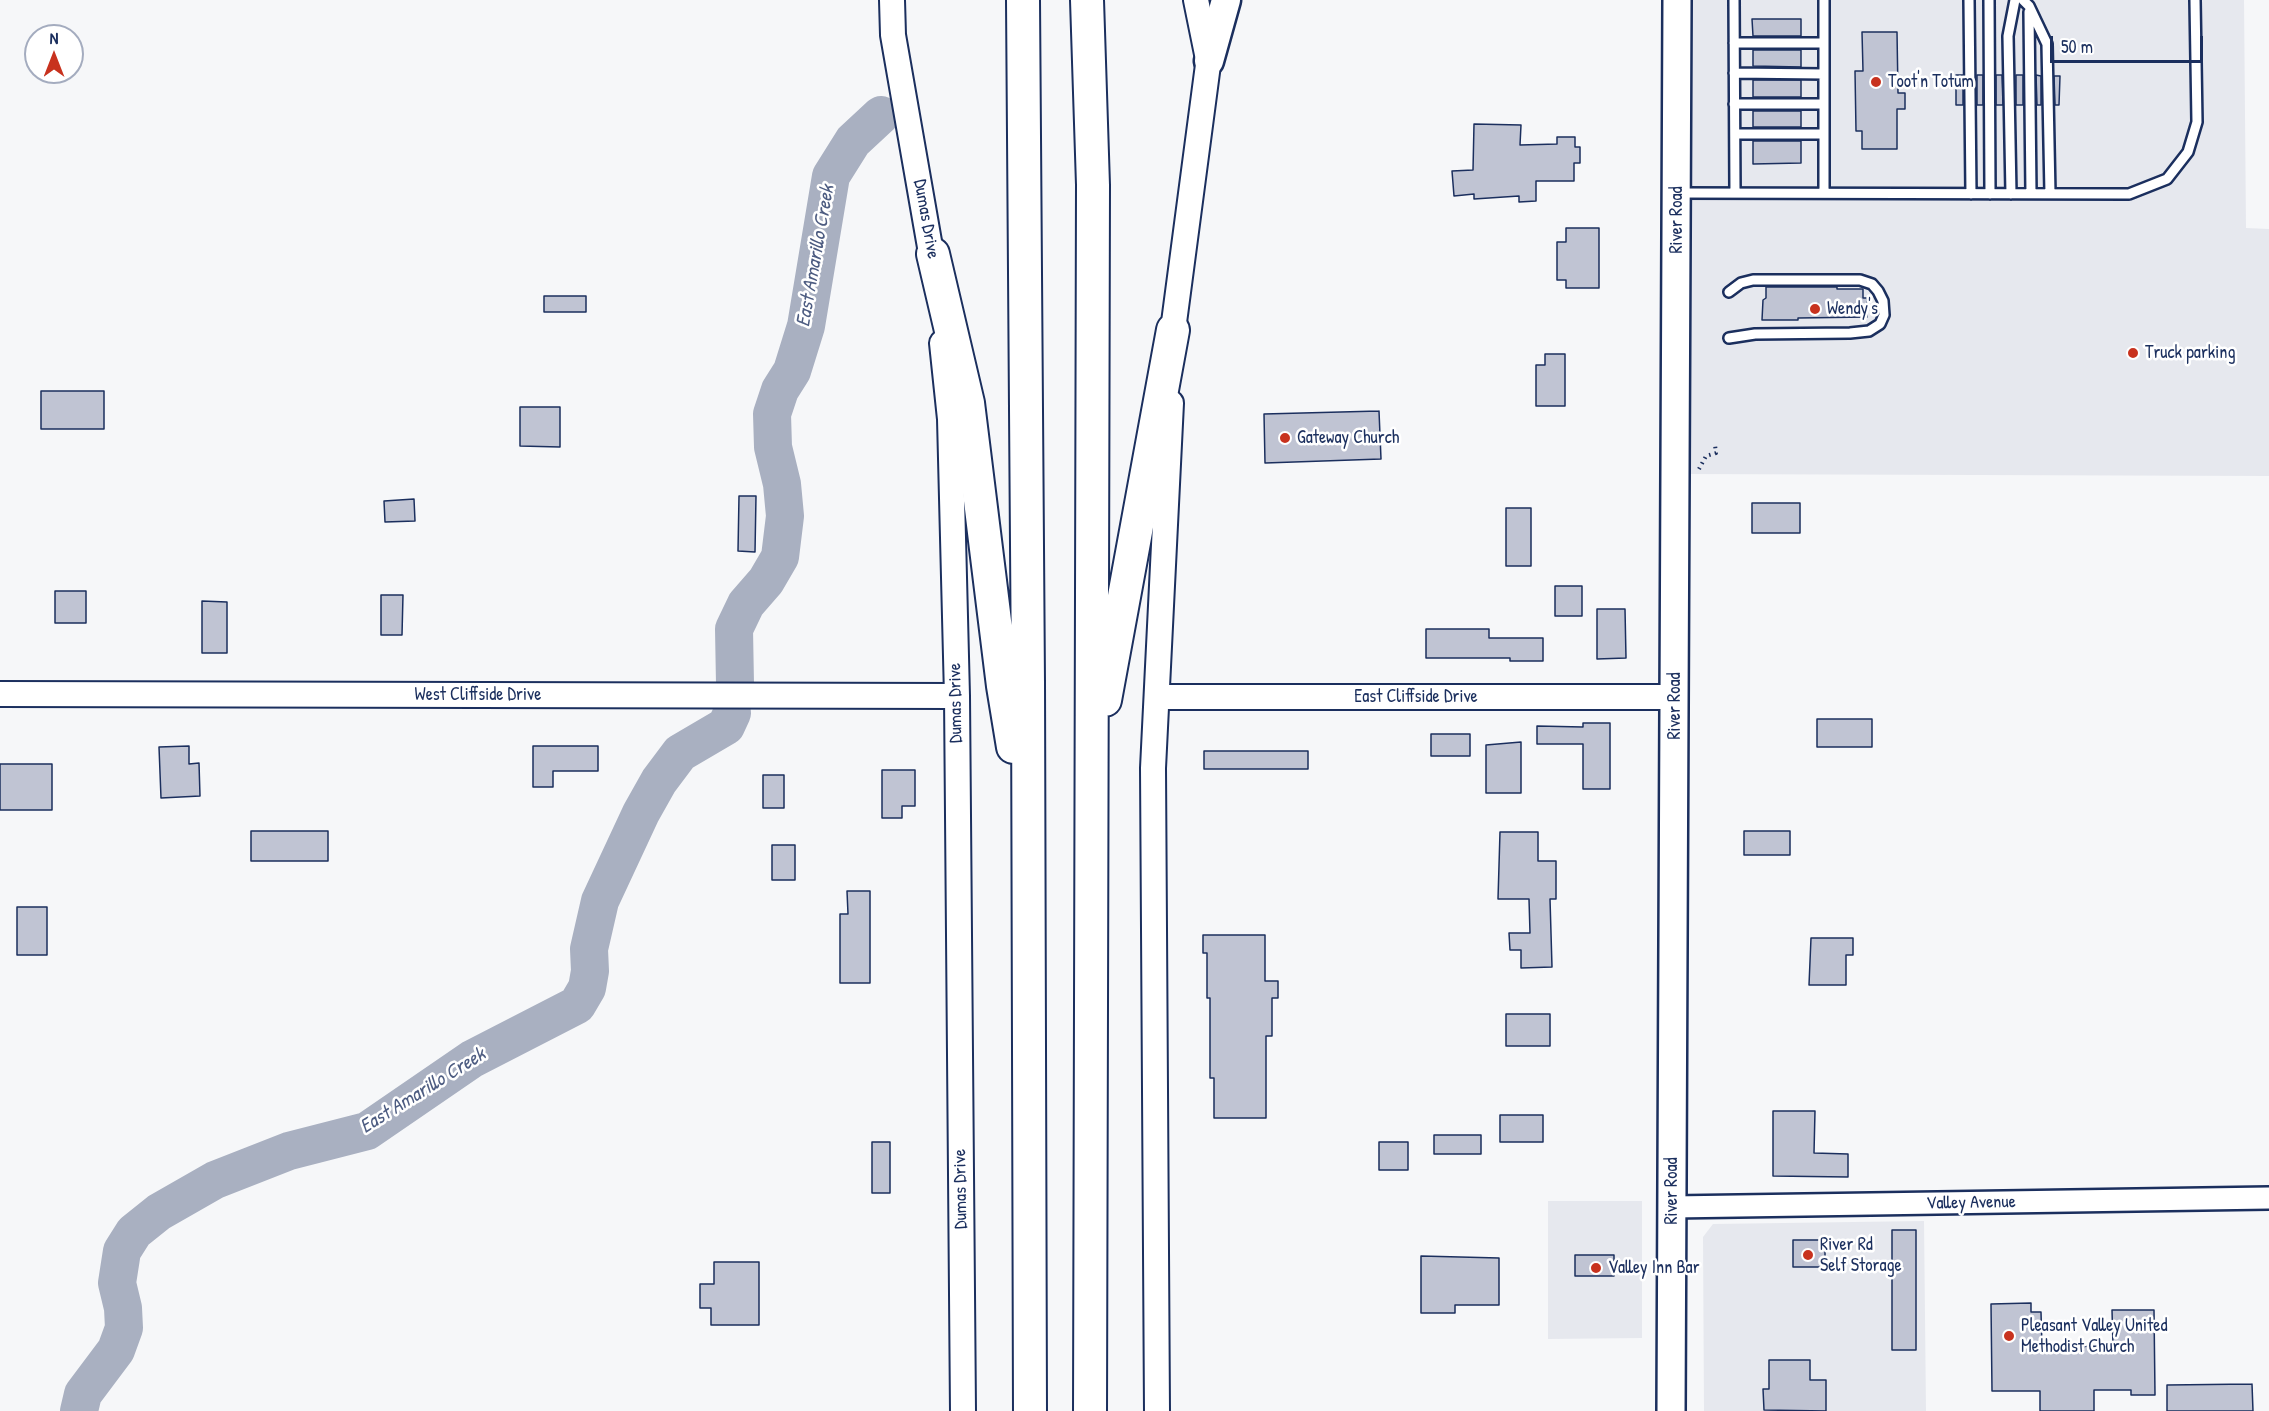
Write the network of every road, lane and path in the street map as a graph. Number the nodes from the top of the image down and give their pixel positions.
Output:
1 (892, 0) edge
2 (1023, 0) edge
3 (1088, 0) edge
4 (1196, 0) edge
5 (1215, 0) edge
6 (1226, 0) edge
7 (1677, 0) edge
8 (1734, 0) edge
9 (1824, 0) edge
10 (1969, 0) edge
11 (1989, 0) edge
12 (2014, 0) edge
13 (2195, 0) edge
14 (2026, 3) edge
15 (1734, 43) junction
16 (1824, 43) junction
17 (1209, 61) junction
18 (1734, 73) junction
19 (1824, 74) junction
20 (1734, 104) junction
21 (1824, 104) junction
22 (1735, 134) junction
23 (1824, 134) junction
24 (1677, 193) junction
25 (1735, 193) junction
26 (1824, 193) junction
27 (1971, 194) junction
28 (1990, 194) junction
29 (2011, 194) junction
30 (2031, 194) junction
31 (2050, 194) junction
32 (933, 254) junction
33 (1729, 292) dead end
34 (1173, 330) junction
35 (1728, 338) dead end
36 (0, 694) edge
37 (957, 696) junction
38 (1157, 697) junction
39 (1675, 697) junction
40 (1092, 772) junction
41 (1028, 837) junction
42 (2269, 1198) edge
43 (1672, 1208) junction
44 (963, 1411) edge
45 (1030, 1411) edge
46 (1090, 1411) edge
47 (1157, 1411) edge
48 (1671, 1411) edge

1 - 32 main road, Dumas Drive
2 - 41 highway
3 - 40 highway
4 - 17 main road
5 - 17 main road
6 - 17 highway
7 - 24 main road, River Road
8 - 15 lane
9 - 16 lane
10 - 27 lane
11 - 28 lane
12 - 29 lane
13 - 31 lane
14 - 30 lane
14 - 31 lane
15 - 16 lane
15 - 18 lane
16 - 19 lane
17 - 34 main road
18 - 19 lane
18 - 20 lane
19 - 21 lane
20 - 21 lane
20 - 22 lane
21 - 23 lane
22 - 23 lane
22 - 25 lane
23 - 26 lane
24 - 25 lane
24 - 39 main road, River Road
25 - 26 lane
26 - 27 lane
27 - 28 lane
28 - 29 lane
29 - 30 lane
30 - 31 lane
32 - 37 main road, Dumas Drive
32 - 41 highway
33 - 35 lane
34 - 38 main road
34 - 40 highway
36 - 37 main road, West Cliffside Drive
37 - 44 main road, Dumas Drive
38 - 39 main road, East Cliffside Drive
38 - 47 main road
39 - 43 main road, River Road
40 - 46 highway
41 - 45 highway
42 - 43 street, Valley Avenue
43 - 48 main road, River Road

